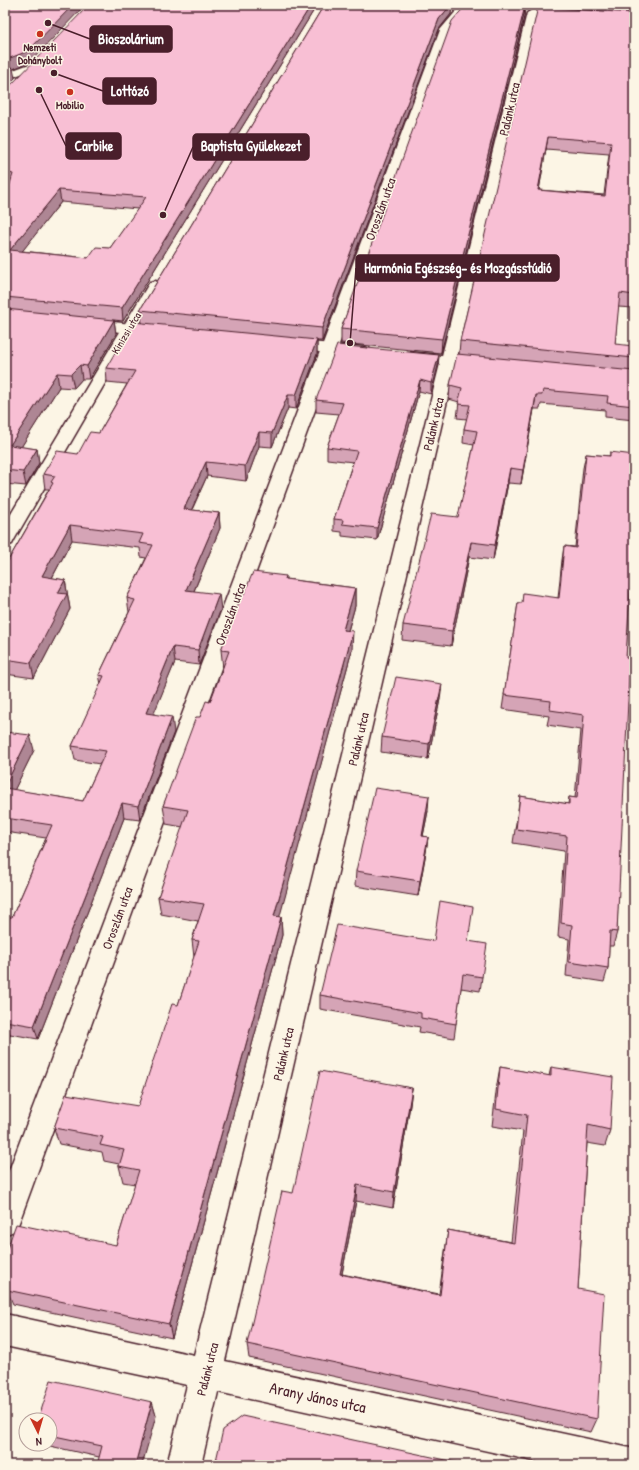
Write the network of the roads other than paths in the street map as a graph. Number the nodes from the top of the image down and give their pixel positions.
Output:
1 (530, 10) edge
2 (461, 11) edge
3 (579, 16) edge
4 (37, 62) edge
5 (8, 83) edge
6 (161, 275) edge
7 (74, 323) edge
8 (128, 329) junction
9 (175, 333) edge
10 (275, 343) edge
11 (329, 349) junction
12 (376, 354) edge
13 (392, 355) edge
14 (449, 360) junction
15 (503, 366) edge
16 (5, 540) edge
17 (5, 1220) edge
18 (5, 1330) edge
19 (206, 1373) junction
20 (184, 1465) edge
21 (630, 1465) edge

1 - 3 street
1 - 14 street, Palánk utca
2 - 11 street, Oroszlán utca
4 - 5 street
6 - 8 street, Kinizsi utca
7 - 8 street
8 - 9 street
8 - 16 street, Kinizsi utca
10 - 11 street
11 - 12 street
11 - 17 street, Oroszlán utca
13 - 14 street
14 - 15 street
14 - 19 street, Palánk utca
18 - 19 street, Arany János utca
19 - 20 street, Palánk utca
19 - 21 street, Arany János utca

